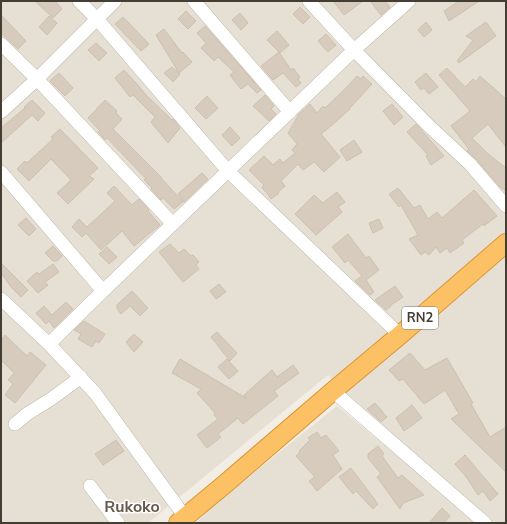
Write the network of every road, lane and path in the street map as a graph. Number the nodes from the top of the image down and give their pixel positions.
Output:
1 (79, 1) edge
2 (116, 1) edge
3 (194, 1) edge
4 (309, 1) edge
5 (409, 1) edge
6 (97, 19) junction
7 (1, 44) edge
8 (354, 50) junction
9 (37, 79) junction
10 (1, 112) edge
11 (290, 112) junction
12 (228, 171) junction
13 (1, 172) edge
14 (506, 206) edge
15 (173, 224) junction
16 (506, 243) edge
17 (103, 291) junction
18 (1, 299) edge
19 (400, 335) junction
20 (49, 344) junction
21 (81, 377) junction
22 (333, 391) junction
23 (15, 424) dead end
24 (90, 486) dead end
25 (182, 520) edge
26 (118, 523) edge
27 (484, 523) edge

1 - 6 street
2 - 6 street
3 - 11 street
4 - 8 street
5 - 8 street
6 - 9 street
6 - 12 street
7 - 9 street
8 - 11 street
8 - 14 street
9 - 10 street
9 - 15 street
11 - 12 street
12 - 15 street
12 - 19 street
13 - 17 street
15 - 17 street
16 - 19 highway, RN2
17 - 20 street
18 - 20 street
19 - 22 highway, RN2
20 - 21 street
21 - 23 street
21 - 25 street
22 - 25 highway, RN2
22 - 27 street
24 - 26 street

